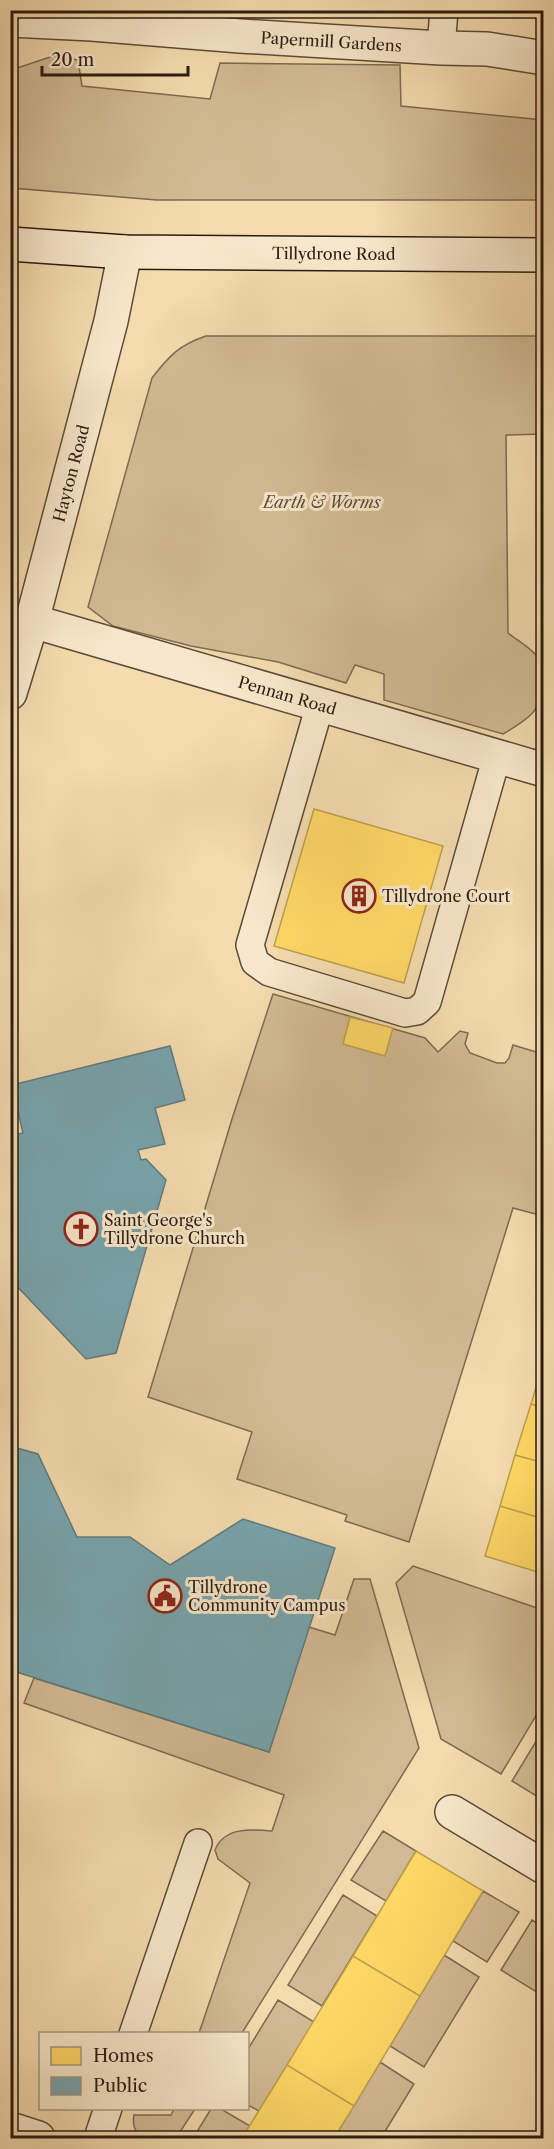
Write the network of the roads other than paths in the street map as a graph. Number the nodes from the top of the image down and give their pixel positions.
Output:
1 (444, 10) edge
2 (10, 20) edge
3 (441, 48) junction
4 (543, 58) edge
5 (10, 244) edge
6 (125, 252) junction
7 (543, 255) edge
8 (32, 621) junction
9 (10, 693) edge
10 (320, 705) junction
11 (497, 756) junction
12 (543, 770) edge
13 (453, 1812) dead end
14 (198, 1843) dead end
15 (543, 1867) edge
16 (135, 2032) edge
17 (108, 2110) edge
18 (10, 2129) edge
19 (38, 2139) edge
20 (98, 2139) edge

1 - 3 lane
2 - 3 street, Papermill Gardens
3 - 4 street, Papermill Gardens
5 - 6 street, Tillydrone Road
6 - 7 street, Tillydrone Road
6 - 8 street, Hayton Road
8 - 9 street, Hayton Road
8 - 10 street, Pennan Road
10 - 11 street, Pennan Road
10 - 11 lane
11 - 12 street, Pennan Road
13 - 15 street
14 - 16 lane
17 - 20 lane
18 - 19 street

